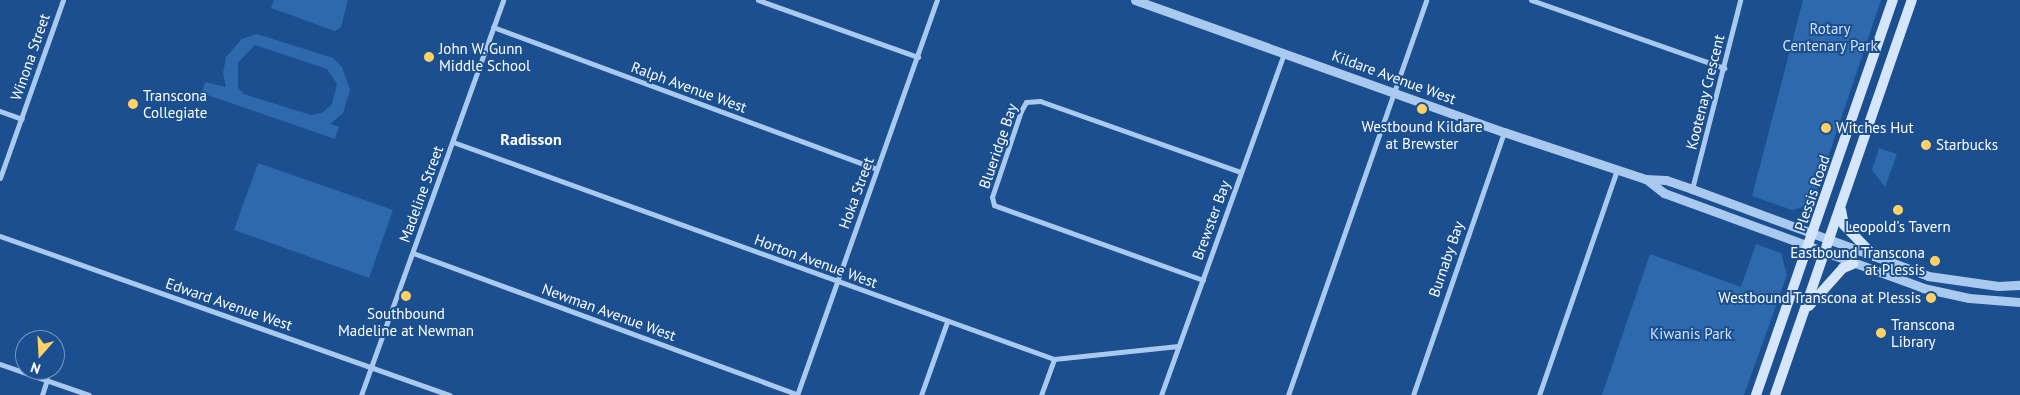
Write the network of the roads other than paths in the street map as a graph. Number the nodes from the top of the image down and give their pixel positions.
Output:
1 (54, 0) edge
2 (503, 0) edge
3 (758, 0) edge
4 (938, 0) edge
5 (1135, 0) edge
6 (1426, 0) edge
7 (1531, 0) edge
8 (1557, 0) edge
9 (1740, 0) edge
10 (1893, 0) edge
11 (1912, 0) edge
12 (62, 1) edge
13 (1554, 8) junction
14 (493, 27) junction
15 (1284, 53) junction
16 (918, 57) junction
17 (1724, 68) junction
18 (1394, 91) junction
19 (0, 111) edge
20 (22, 119) junction
21 (1504, 132) junction
22 (453, 142) junction
23 (877, 169) junction
24 (1617, 170) junction
25 (1241, 172) junction
26 (0, 178) edge
27 (1645, 179) junction
28 (1692, 189) junction
29 (1841, 210) junction
30 (1815, 234) junction
31 (0, 236) edge
32 (1830, 240) junction
33 (1810, 247) junction
34 (413, 253) junction
35 (1826, 254) junction
36 (1874, 256) junction
37 (1853, 264) junction
38 (1203, 280) junction
39 (837, 281) junction
40 (2020, 285) edge
41 (2020, 302) edge
42 (1806, 310) junction
43 (947, 322) junction
44 (1178, 346) junction
45 (1054, 359) junction
46 (0, 364) edge
47 (371, 366) junction
48 (15, 369) edge
49 (47, 380) joint
50 (797, 394) edge
51 (42, 395) edge
52 (90, 395) edge
53 (361, 395) edge
54 (450, 395) edge
55 (921, 395) edge
56 (1041, 395) edge
57 (1161, 395) edge
58 (1288, 395) edge
59 (1413, 395) edge
60 (1539, 395) edge
61 (1756, 395) edge
62 (1775, 395) edge

1 - 12 street
2 - 14 street, Madeline Street
3 - 16 street
4 - 16 street, Hoka Street
5 - 15 street, Kildare Avenue West
6 - 18 street
7 - 13 street
8 - 13 street
9 - 17 street, Kootenay Crescent
10 - 30 main road, Plessis Road
11 - 29 main road
12 - 20 street, Winona Street
13 - 17 street
14 - 22 street, Madeline Street
14 - 23 street, Ralph Avenue West
15 - 18 street, Kildare Avenue West
15 - 25 street, Brewster Bay
16 - 23 street, Hoka Street
17 - 28 street, Kootenay Crescent
18 - 21 street, Kildare Avenue West
18 - 58 street
19 - 20 street
20 - 26 street, Winona Street
21 - 24 street, Kildare Avenue West
21 - 59 street, Burnaby Bay
22 - 34 street, Madeline Street
22 - 39 street, Horton Avenue West
23 - 39 street, Hoka Street
24 - 27 street, Kildare Avenue West
24 - 60 street
25 - 38 street, Brewster Bay
25 - 38 street, Blueridge Bay
27 - 28 street, Kildare Avenue West
27 - 33 street, Kildare Avenue West
28 - 30 street, Kildare Avenue West
29 - 32 main road
29 - 36 main road
30 - 32 street, Kildare Avenue West
30 - 33 main road, Plessis Road
31 - 47 street, Edward Avenue West
32 - 35 main road
32 - 36 street, Kildare Avenue West
33 - 35 street, Kildare Avenue West
33 - 61 main road, Plessis Road
34 - 47 street, Madeline Street
34 - 50 street, Newman Avenue West
35 - 37 street, Kildare Avenue West
35 - 42 main road
36 - 40 street, Kildare Avenue West
37 - 41 street, Kildare Avenue West
37 - 42 main road
38 - 44 street, Brewster Bay
39 - 43 street, Horton Avenue West
39 - 50 street, Hoka Street
42 - 62 main road
43 - 45 street, Horton Avenue West
43 - 55 street
44 - 45 street, Horton Avenue West
44 - 57 street, Brewster Bay
45 - 56 street
46 - 48 street
47 - 53 street, Madeline Street
47 - 54 street, Edward Avenue West
49 - 51 street
49 - 52 street

